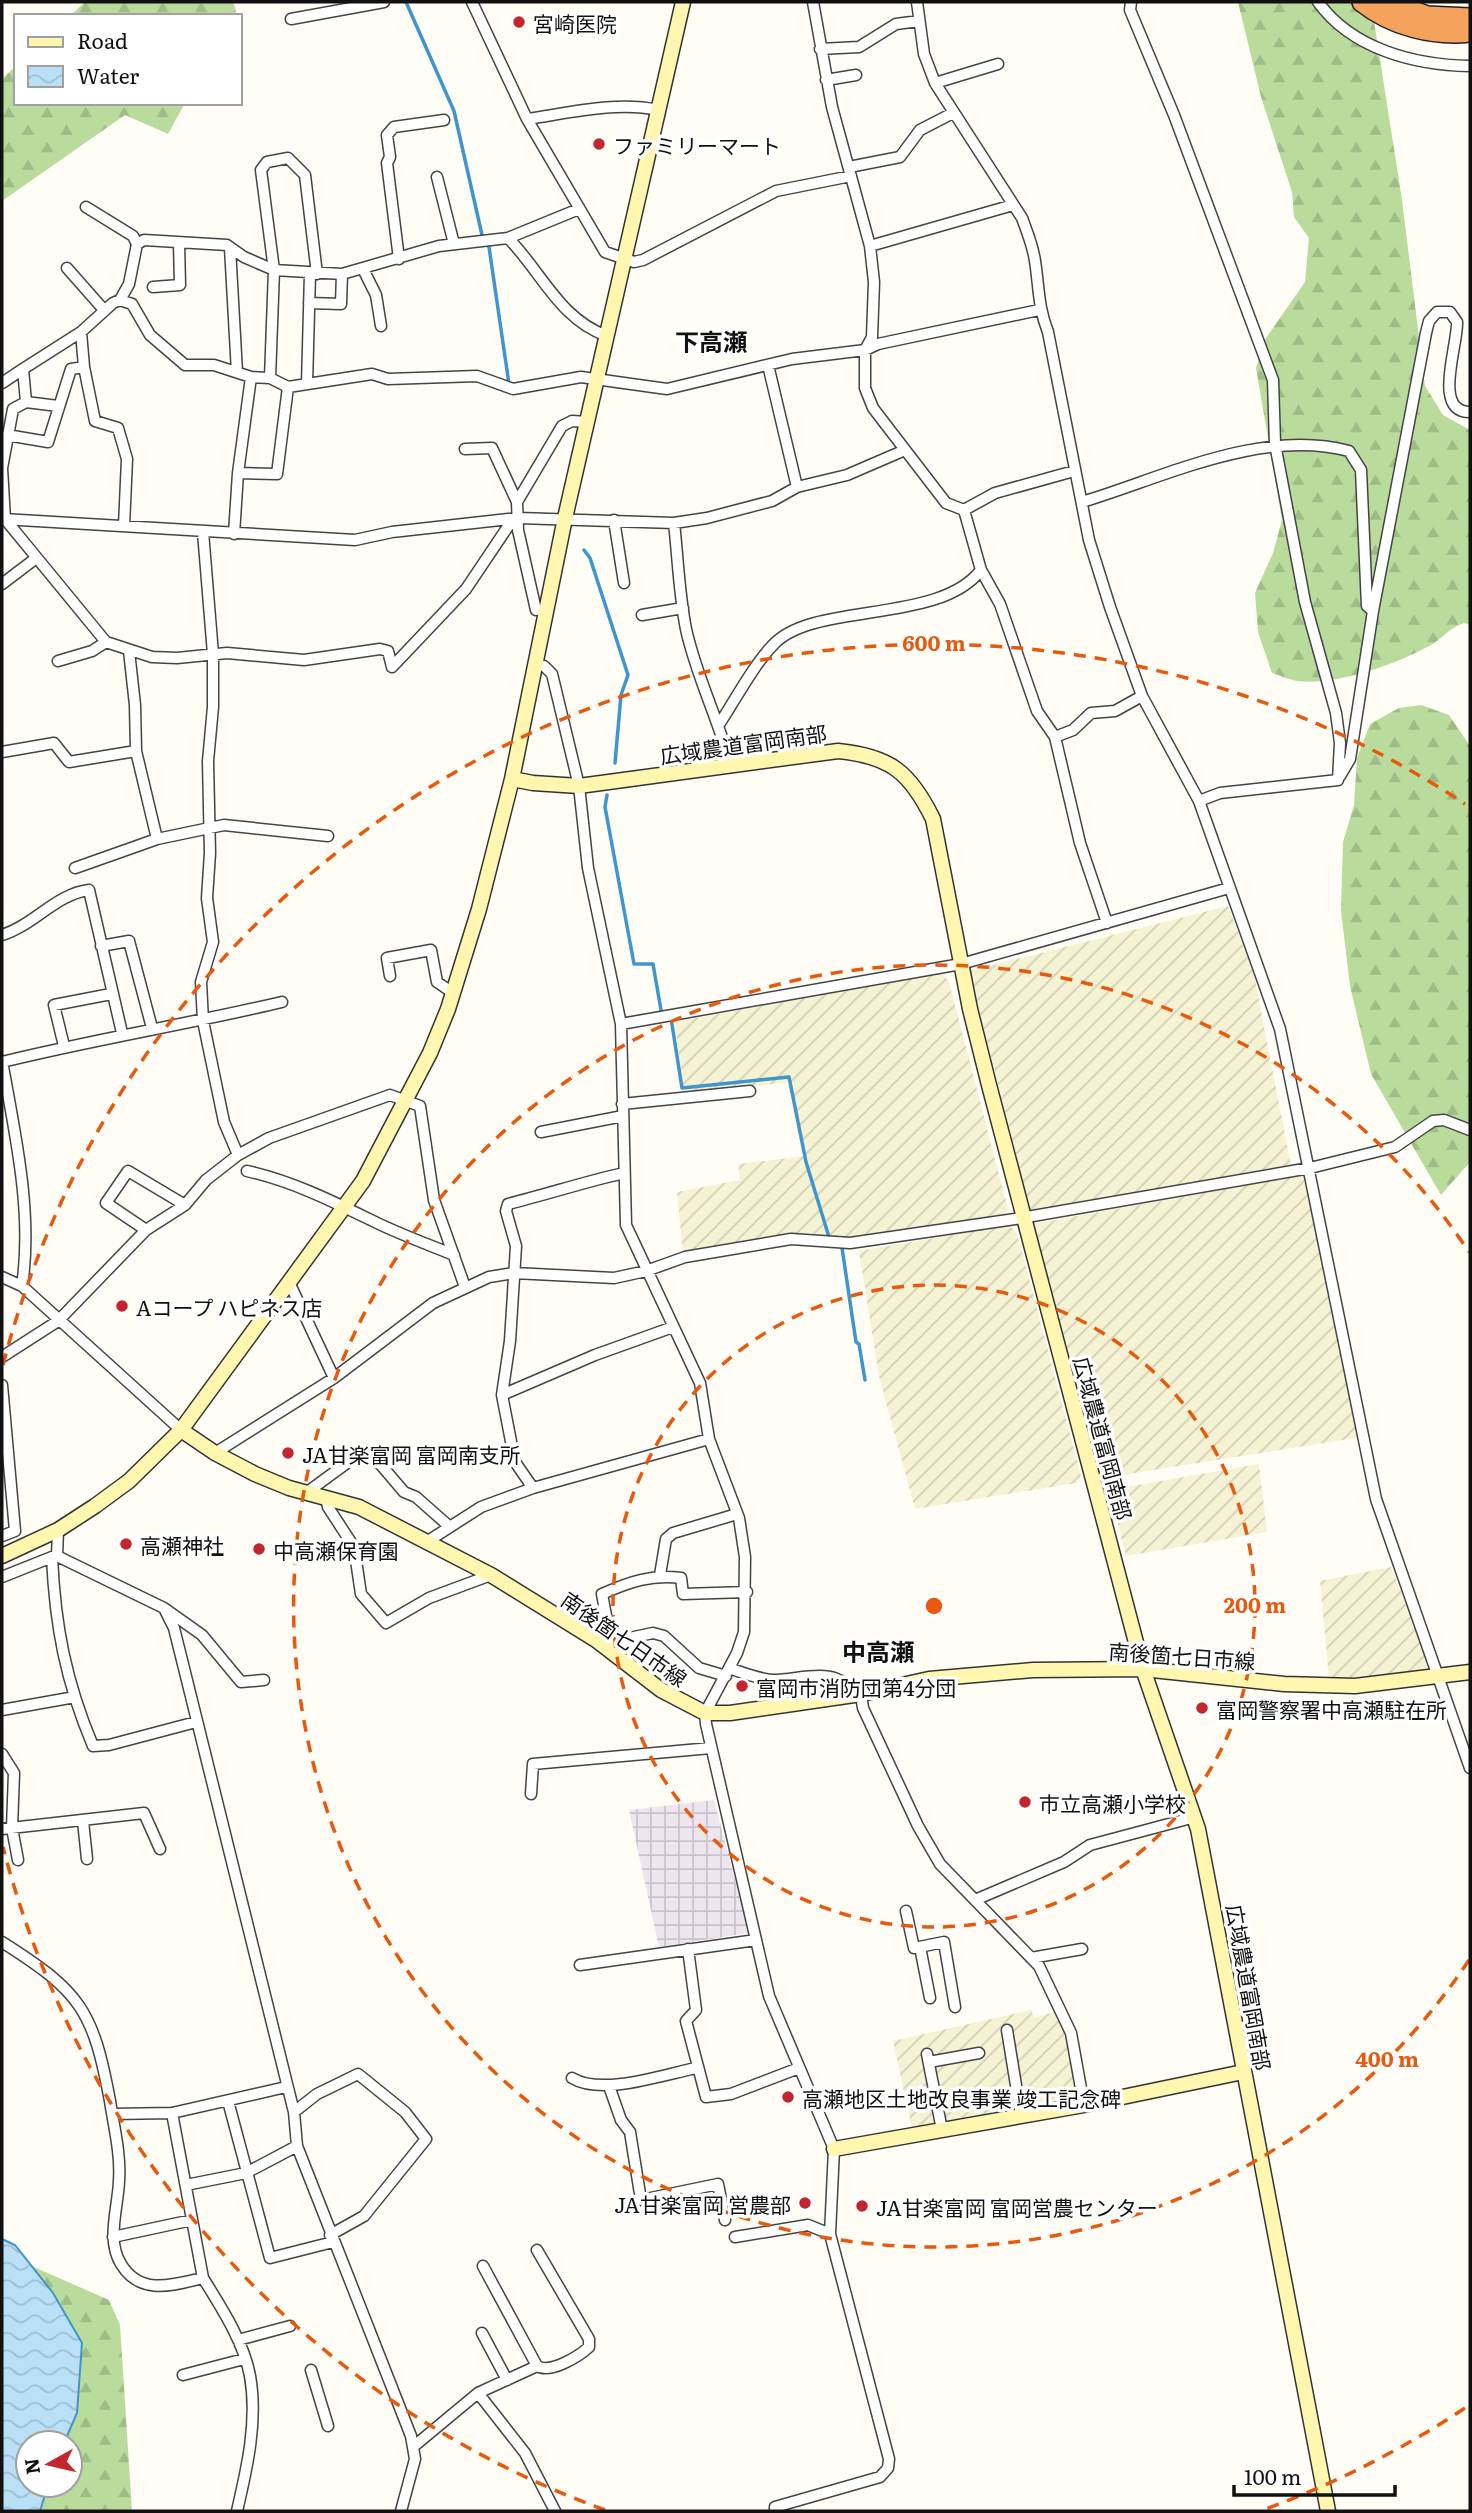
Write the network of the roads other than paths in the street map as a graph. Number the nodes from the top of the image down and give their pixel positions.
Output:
1 (384, 2) edge
2 (472, 2) edge
3 (683, 2) edge
4 (813, 2) edge
5 (917, 2) edge
6 (1131, 2) edge
7 (1318, 2) edge
8 (1362, 2) edge
9 (1389, 2) edge
10 (1470, 18) edge
11 (291, 19) dead end
12 (919, 21) junction
13 (1470, 32) edge
14 (820, 49) junction
15 (998, 64) dead end
16 (1470, 66) edge
17 (856, 75) dead end
18 (826, 80) junction
19 (935, 83) junction
20 (658, 110) junction
21 (953, 113) junction
22 (527, 119) junction
23 (444, 120) dead end
24 (850, 172) junction
25 (438, 177) dead end
26 (1013, 205) junction
27 (86, 207) dead end
28 (579, 209) junction
29 (508, 238) junction
30 (180, 243) junction
31 (138, 244) junction
32 (454, 244) junction
33 (870, 246) junction
34 (230, 247) junction
35 (399, 259) junction
36 (624, 259) junction
37 (67, 268) dead end
38 (363, 269) junction
39 (274, 270) junction
40 (313, 274) junction
41 (342, 274) junction
42 (153, 288) dead end
43 (120, 300) junction
44 (309, 303) junction
45 (104, 310) junction
46 (1039, 310) junction
47 (381, 326) dead end
48 (81, 332) junction
49 (607, 336) junction
50 (865, 349) junction
51 (768, 365) junction
52 (84, 367) junction
53 (23, 369) junction
54 (237, 372) junction
55 (251, 377) junction
56 (270, 378) junction
57 (597, 379) junction
58 (2, 383) edge
59 (307, 384) junction
60 (288, 387) junction
61 (26, 402) junction
62 (58, 406) junction
63 (1470, 412) edge
64 (587, 422) junction
65 (7, 435) junction
66 (1275, 444) junction
67 (465, 449) dead end
68 (905, 450) junction
69 (1074, 471) junction
70 (238, 473) junction
71 (797, 487) junction
72 (517, 502) junction
73 (1082, 502) junction
74 (964, 510) junction
75 (565, 518) junction
76 (3, 519) edge
77 (516, 519) junction
78 (614, 520) junction
79 (674, 523) junction
80 (124, 526) junction
81 (203, 532) junction
82 (234, 534) junction
83 (35, 559) junction
84 (981, 570) junction
85 (624, 583) dead end
86 (2, 584) edge
87 (683, 608) junction
88 (536, 610) dead end
89 (1373, 611) junction
90 (642, 615) dead end
91 (106, 642) junction
92 (129, 651) junction
93 (213, 654) junction
94 (58, 661) dead end
95 (544, 666) dead end
96 (1142, 696) junction
97 (720, 723) junction
98 (1055, 737) junction
99 (136, 751) junction
100 (2, 752) edge
101 (731, 766) junction
102 (512, 779) junction
103 (1338, 780) junction
104 (579, 786) junction
105 (1199, 801) junction
106 (209, 826) junction
107 (328, 836) dead end
108 (157, 839) junction
109 (75, 868) dead end
110 (1229, 888) junction
111 (1107, 923) junction
112 (2, 934) edge
113 (101, 946) junction
114 (961, 964) junction
115 (390, 976) dead end
116 (111, 993) junction
117 (453, 993) junction
118 (282, 1002) dead end
119 (203, 1021) junction
120 (621, 1024) junction
121 (152, 1028) junction
122 (122, 1033) junction
123 (64, 1046) junction
124 (2, 1061) edge
125 (751, 1091) dead end
126 (407, 1101) junction
127 (622, 1104) junction
128 (623, 1116) junction
129 (1470, 1130) edge
130 (541, 1132) dead end
131 (238, 1155) junction
132 (1310, 1168) junction
133 (247, 1171) dead end
134 (624, 1173) junction
135 (185, 1205) junction
136 (345, 1206) junction
137 (1025, 1217) junction
138 (146, 1230) junction
139 (454, 1255) junction
140 (646, 1271) junction
141 (514, 1273) junction
142 (2, 1278) edge
143 (289, 1282) junction
144 (22, 1286) junction
145 (465, 1287) junction
146 (58, 1321) junction
147 (673, 1327) junction
148 (2, 1357) edge
149 (334, 1378) junction
150 (2, 1385) edge
151 (502, 1395) junction
152 (181, 1430) junction
153 (709, 1439) junction
154 (215, 1453) junction
155 (533, 1488) junction
156 (306, 1493) junction
157 (326, 1498) junction
158 (737, 1514) junction
159 (450, 1527) junction
160 (58, 1530) junction
161 (2, 1536) edge
162 (428, 1541) junction
163 (2, 1556) edge
164 (55, 1557) junction
165 (491, 1575) junction
166 (660, 1575) junction
167 (2, 1577) edge
168 (747, 1592) junction
169 (164, 1608) junction
170 (607, 1643) junction
171 (1143, 1669) junction
172 (727, 1672) junction
173 (1470, 1672) edge
174 (1440, 1677) junction
175 (264, 1680) dead end
176 (857, 1695) junction
177 (75, 1697) junction
178 (2, 1710) edge
179 (705, 1713) junction
180 (196, 1722) junction
181 (711, 1748) junction
182 (2, 1754) edge
183 (1470, 1768) edge
184 (531, 1794) dead end
185 (1195, 1817) junction
186 (83, 1821) junction
187 (7, 1828) edge
188 (160, 1849) dead end
189 (87, 1859) dead end
190 (18, 1860) dead end
191 (975, 1900) junction
192 (906, 1911) dead end
193 (756, 1940) junction
194 (2, 1942) edge
195 (920, 1947) junction
196 (1082, 1949) dead end
197 (688, 1950) junction
198 (1031, 1958) junction
199 (580, 1965) dead end
200 (930, 1998) dead end
201 (955, 2007) dead end
202 (1007, 2030) dead end
203 (979, 2053) dead end
204 (696, 2068) junction
205 (799, 2068) junction
206 (1243, 2072) junction
207 (572, 2078) dead end
208 (609, 2086) junction
209 (286, 2087) junction
210 (228, 2101) junction
211 (1084, 2105) junction
212 (294, 2112) junction
213 (172, 2113) junction
214 (112, 2114) junction
215 (1021, 2116) junction
216 (943, 2130) junction
217 (297, 2147) junction
218 (834, 2149) junction
219 (246, 2173) junction
220 (186, 2185) junction
221 (192, 2220) junction
222 (725, 2220) dead end
223 (830, 2234) junction
224 (113, 2237) junction
225 (735, 2237) dead end
226 (331, 2238) junction
227 (537, 2250) dead end
228 (483, 2266) dead end
229 (203, 2278) junction
230 (290, 2326) dead end
231 (482, 2333) dead end
232 (237, 2340) junction
233 (244, 2359) junction
234 (537, 2366) junction
235 (311, 2370) dead end
236 (183, 2375) dead end
237 (507, 2380) junction
238 (478, 2393) junction
239 (328, 2426) dead end
240 (414, 2447) junction
241 (237, 2511) edge
242 (401, 2511) edge
243 (555, 2511) edge
244 (775, 2511) edge
245 (1328, 2511) edge

1 - 11 street
2 - 22 street
3 - 20 street
4 - 14 street
5 - 12 street
6 - 66 street
7 - 16 street
8 - 13 highway
9 - 10 highway
12 - 14 street
12 - 19 street
14 - 18 street
15 - 19 street
17 - 18 street
18 - 24 street
19 - 21 street
20 - 22 street
20 - 36 street
21 - 24 street
21 - 26 street
22 - 28 street
23 - 35 street
24 - 33 street
24 - 36 street
25 - 32 street
26 - 33 street
26 - 46 street
27 - 31 street
28 - 29 street
28 - 36 street
29 - 32 street
29 - 49 street
30 - 31 street
30 - 34 street
30 - 42 street
31 - 43 street
32 - 35 street
33 - 50 street
34 - 39 street
34 - 54 street
35 - 38 street
36 - 49 street
37 - 45 street
38 - 41 street
38 - 47 street
39 - 40 street
39 - 40 street
39 - 56 street
40 - 41 street
40 - 44 street
41 - 44 street
43 - 45 street
43 - 54 street
44 - 59 street
45 - 48 street
46 - 50 street
46 - 69 street
48 - 52 street
48 - 53 street
49 - 57 street
50 - 51 street
50 - 68 street
51 - 57 street
51 - 71 street
52 - 62 street
52 - 80 street
53 - 58 street
53 - 61 street
54 - 55 street
55 - 56 street
55 - 70 street
56 - 60 street
57 - 59 street
57 - 64 street
59 - 60 street
60 - 70 street
61 - 62 street
61 - 65 street
62 - 65 street
63 - 89 street
64 - 72 street
64 - 75 street
65 - 76 street
66 - 73 street
66 - 89 street
66 - 103 street
67 - 72 street
68 - 71 street
68 - 74 street
69 - 73 street
69 - 74 street
70 - 82 street
71 - 79 street
72 - 77 street
73 - 96 street
74 - 84 street
75 - 77 street
75 - 78 street
75 - 102 street
76 - 80 street
76 - 83 street
77 - 82 street
77 - 88 street
77 - 93 street
78 - 79 street
78 - 85 street
79 - 87 street
80 - 81 street
81 - 82 street
81 - 93 street
83 - 86 street
83 - 91 street
84 - 97 street
84 - 98 street
87 - 90 street
87 - 97 street
89 - 103 street
91 - 92 street
91 - 94 street
92 - 93 street
92 - 99 street
93 - 106 street
95 - 104 street
96 - 98 street
96 - 105 street
97 - 101 street
98 - 111 street
99 - 100 street
99 - 108 street
101 - 104 street, 広域農道富岡南部
101 - 114 street, 広域農道富岡南部
102 - 104 street, 広域農道富岡南部
102 - 117 street
103 - 105 street
104 - 120 street
105 - 110 street
106 - 107 street
106 - 108 street
106 - 119 street
108 - 109 street
110 - 111 street
110 - 132 street
111 - 114 street
112 - 113 street
113 - 116 street
113 - 121 street
114 - 120 street
114 - 137 street, 広域農道富岡南部
115 - 117 street
116 - 122 street
116 - 123 street
117 - 126 street
118 - 119 street
119 - 121 street
119 - 131 street
120 - 127 street
121 - 122 street
122 - 123 street
123 - 124 street
124 - 144 street
125 - 127 street
126 - 131 street
126 - 136 street
126 - 139 street
127 - 128 street
128 - 130 street
128 - 134 street
129 - 132 street
131 - 135 street
132 - 137 street
132 - 174 street
133 - 136 street
134 - 140 street
134 - 141 street
135 - 138 street
135 - 138 street
136 - 139 street
136 - 143 street
137 - 140 street
137 - 171 street, 広域農道富岡南部
138 - 146 street
139 - 145 street
140 - 141 street
140 - 147 street
141 - 145 street
141 - 151 street
142 - 144 street
143 - 149 street
143 - 152 street
144 - 146 street
145 - 149 street
146 - 148 street
146 - 152 street
147 - 151 street
147 - 153 street
149 - 154 street
150 - 161 street
151 - 155 street
152 - 154 street, 南後箇七日市線
152 - 160 street
153 - 155 street
153 - 158 street
154 - 156 street, 南後箇七日市線
155 - 159 street
156 - 157 street, 南後箇七日市線
156 - 159 street
157 - 162 street, 南後箇七日市線
157 - 165 street
158 - 166 street
158 - 168 street
159 - 162 street
160 - 163 street
160 - 164 street
162 - 165 street, 南後箇七日市線
164 - 167 street
164 - 169 street
164 - 177 street
165 - 170 street, 南後箇七日市線
166 - 168 street
166 - 170 street
168 - 172 street
169 - 175 street
169 - 180 street
170 - 172 street
170 - 179 street, 南後箇七日市線
171 - 174 street, 南後箇七日市線
171 - 176 street, 南後箇七日市線
171 - 185 street, 広域農道富岡南部
172 - 176 street
172 - 179 street
173 - 174 street, 南後箇七日市線
174 - 183 street
176 - 179 street, 南後箇七日市線
176 - 191 street
177 - 178 street
177 - 180 street
179 - 181 street
180 - 209 street
181 - 184 street
181 - 193 street
182 - 187 street
185 - 191 street
185 - 206 street, 広域農道富岡南部
186 - 187 street
186 - 188 street
186 - 189 street
187 - 190 street
191 - 198 street
192 - 195 street
193 - 197 street
193 - 205 street
194 - 214 street
195 - 200 street
195 - 201 street
196 - 198 street
197 - 199 street
197 - 204 street
198 - 211 street
202 - 215 street
203 - 216 street
204 - 205 street
204 - 208 street
205 - 218 street
206 - 211 street
206 - 245 street, 広域農道富岡南部
207 - 208 street
208 - 222 street
209 - 210 street
209 - 212 street
210 - 213 street
210 - 219 street
211 - 215 street
212 - 217 street
212 - 226 street
213 - 214 street
213 - 220 street
214 - 224 street
215 - 216 street
216 - 218 street
217 - 219 street
217 - 226 street
218 - 223 street
219 - 220 street
219 - 226 street
220 - 221 street
221 - 224 street
221 - 229 street
223 - 225 street
223 - 244 street
224 - 229 street
226 - 240 street
227 - 234 street
228 - 234 street
229 - 232 street
230 - 232 street
231 - 237 street
232 - 233 street
233 - 236 street
233 - 241 street
234 - 237 street
235 - 239 street
237 - 238 street
238 - 240 street
238 - 243 street
240 - 242 street

